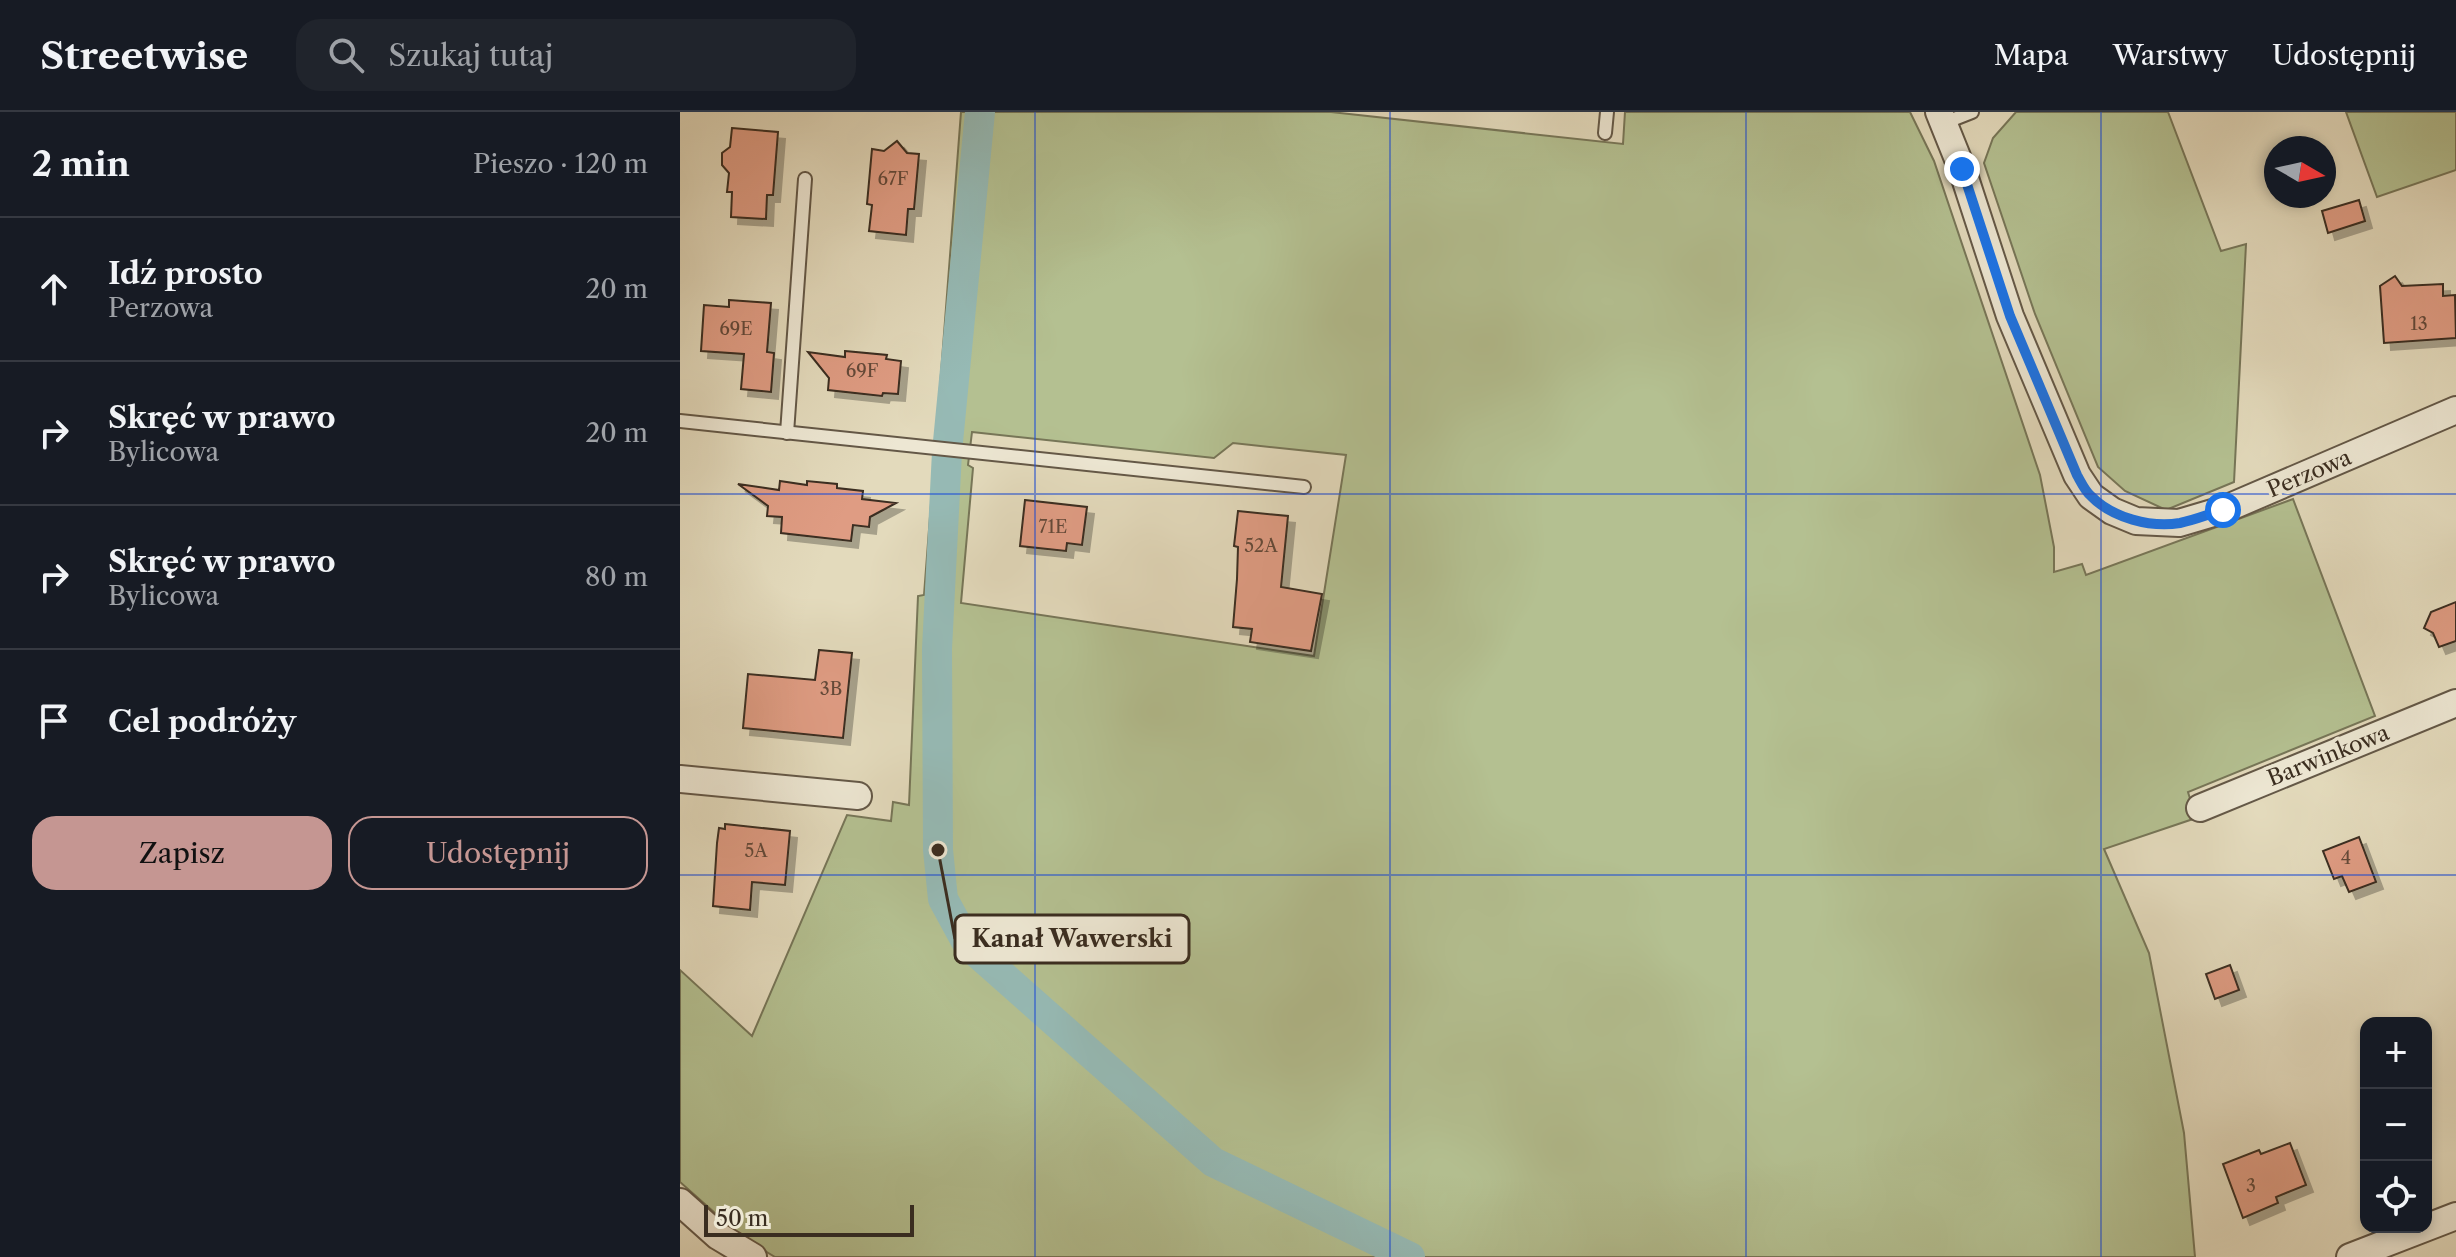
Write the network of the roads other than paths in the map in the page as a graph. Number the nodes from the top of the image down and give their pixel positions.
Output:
1 (1607, 112) edge
2 (1972, 112) edge
3 (1942, 117) edge
4 (1605, 133) dead end
5 (805, 179) dead end
6 (2456, 410) edge
7 (680, 421) edge
8 (787, 433) junction
9 (1304, 487) dead end
10 (2456, 703) edge
11 (680, 779) edge
12 (858, 796) dead end
13 (2200, 808) dead end
14 (680, 1202) edge
15 (2456, 1216) edge
16 (753, 1257) edge
17 (2350, 1257) edge

1 - 4 lane
2 - 3 lane
3 - 6 street, Perzowa
5 - 8 lane
7 - 8 lane
8 - 9 lane
10 - 13 street, Barwinkowa
11 - 12 street
14 - 16 street
15 - 17 street

